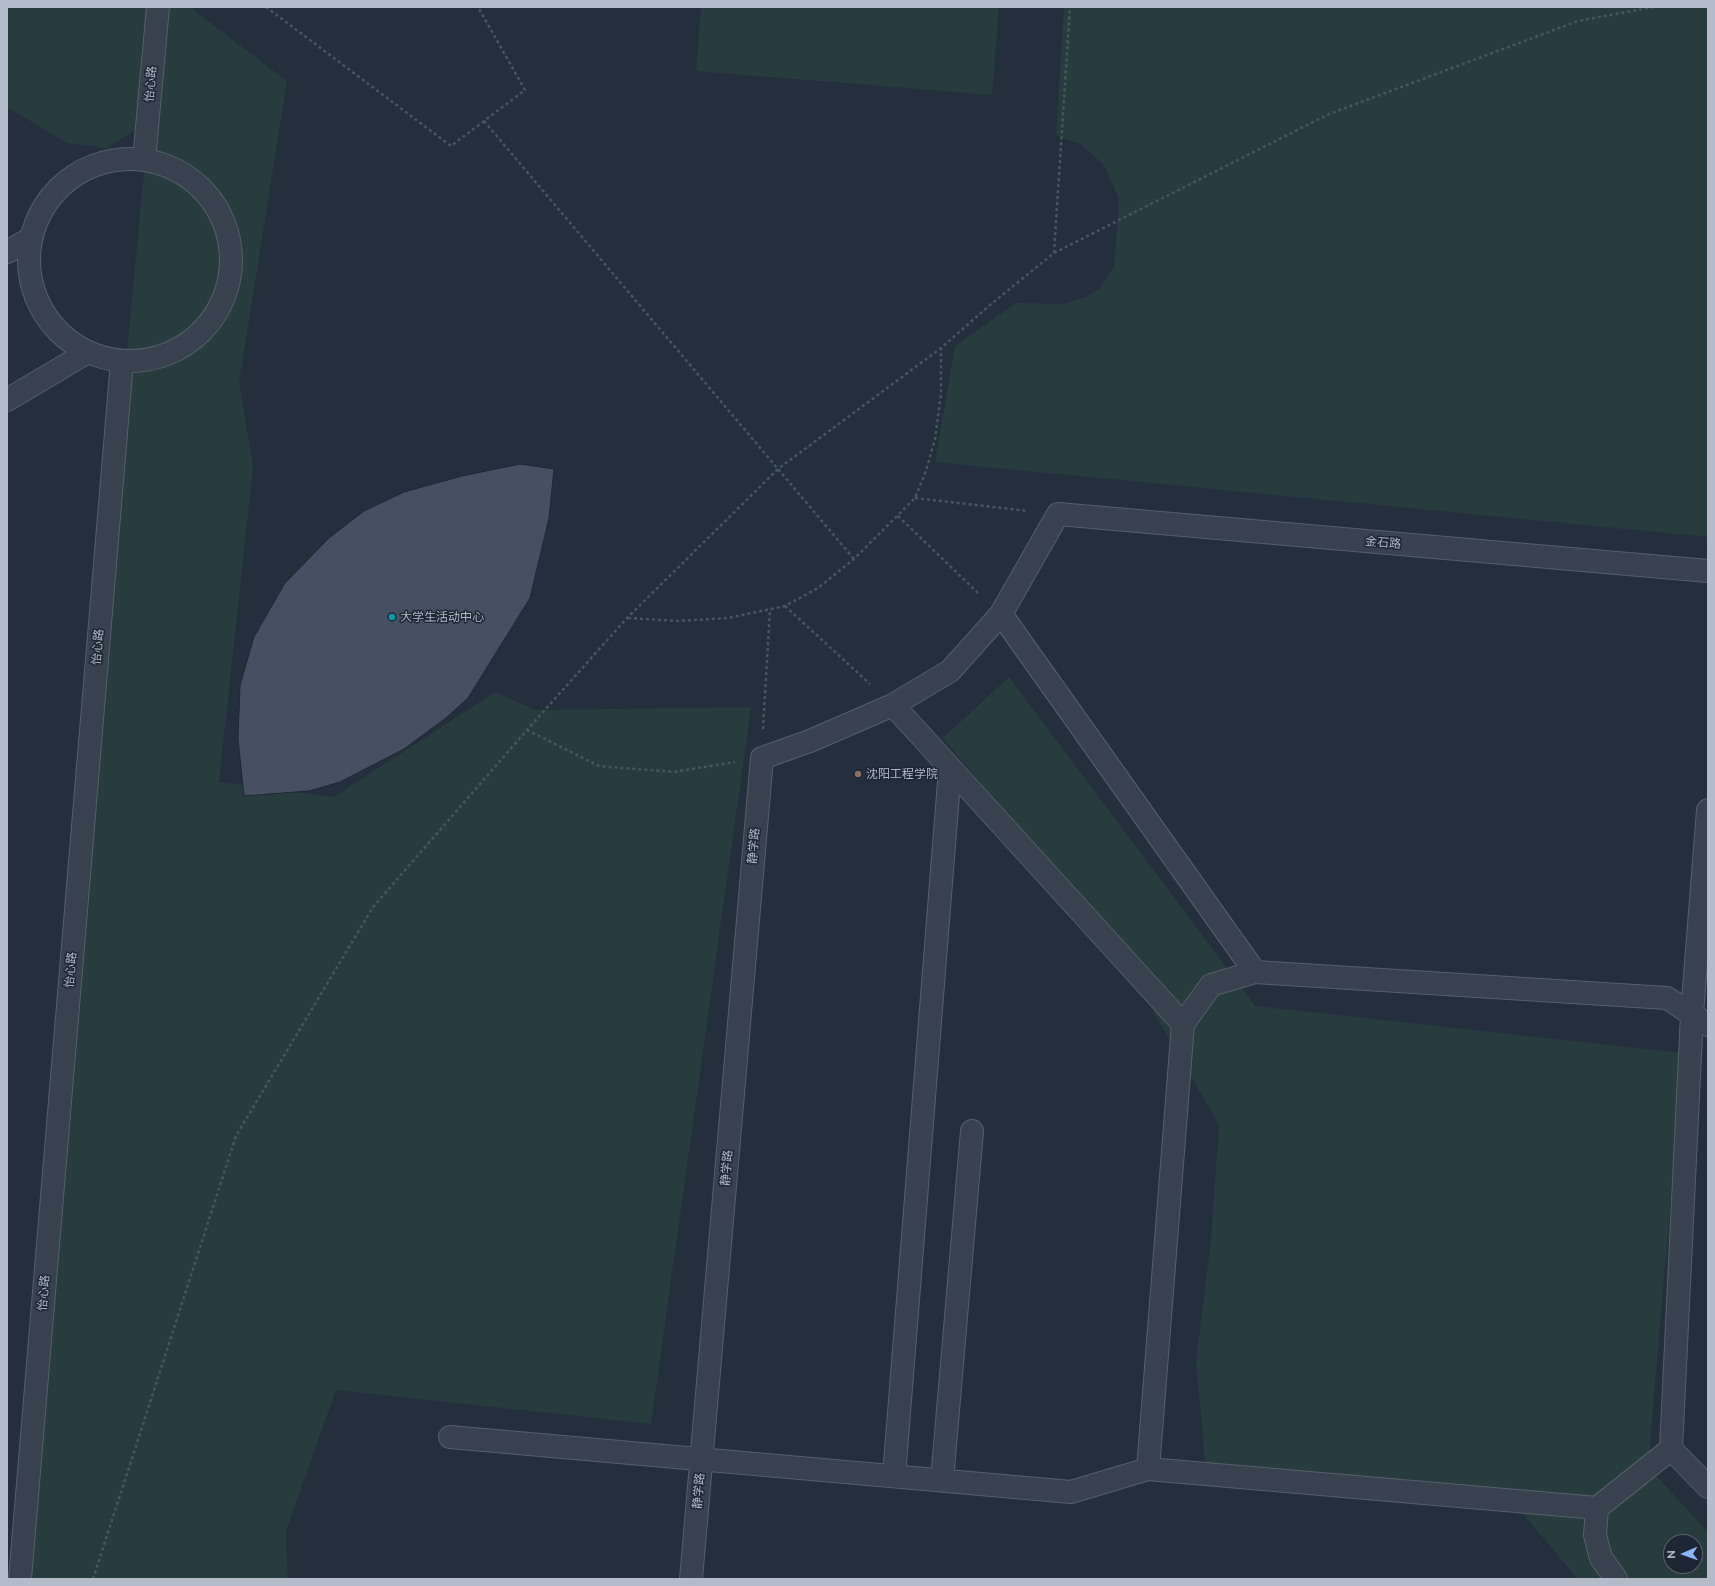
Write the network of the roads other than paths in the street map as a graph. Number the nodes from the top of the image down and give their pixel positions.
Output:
1 (158, 7) edge
2 (144, 160) junction
3 (30, 239) junction
4 (7, 252) edge
5 (88, 352) junction
6 (122, 361) junction
7 (7, 400) edge
8 (1708, 571) edge
9 (1001, 614) junction
10 (893, 705) junction
11 (950, 769) junction
12 (1708, 810) edge
13 (1255, 972) junction
14 (1700, 1020) edge
15 (1183, 1024) junction
16 (972, 1131) dead end
17 (450, 1437) dead end
18 (1671, 1449) junction
19 (702, 1459) junction
20 (1148, 1469) junction
21 (894, 1476) junction
22 (942, 1480) junction
23 (1708, 1486) edge
24 (1597, 1508) junction
25 (20, 1579) edge
26 (691, 1579) edge
27 (1616, 1579) edge

1 - 2 street, 怡心路
2 - 3 street
2 - 6 street
3 - 4 street
3 - 5 street
5 - 6 street
5 - 7 street
6 - 25 street, 怡心路
8 - 9 street, 金石路
9 - 10 street
9 - 13 street
10 - 11 street
10 - 19 street, 静学路
11 - 15 street
11 - 21 street
12 - 14 street
13 - 14 street
13 - 15 street
14 - 18 street
15 - 20 street
16 - 22 street
17 - 19 street
18 - 23 street
18 - 24 street
19 - 21 street
19 - 26 street, 静学路
20 - 22 street
20 - 24 street
21 - 22 street
24 - 27 street

